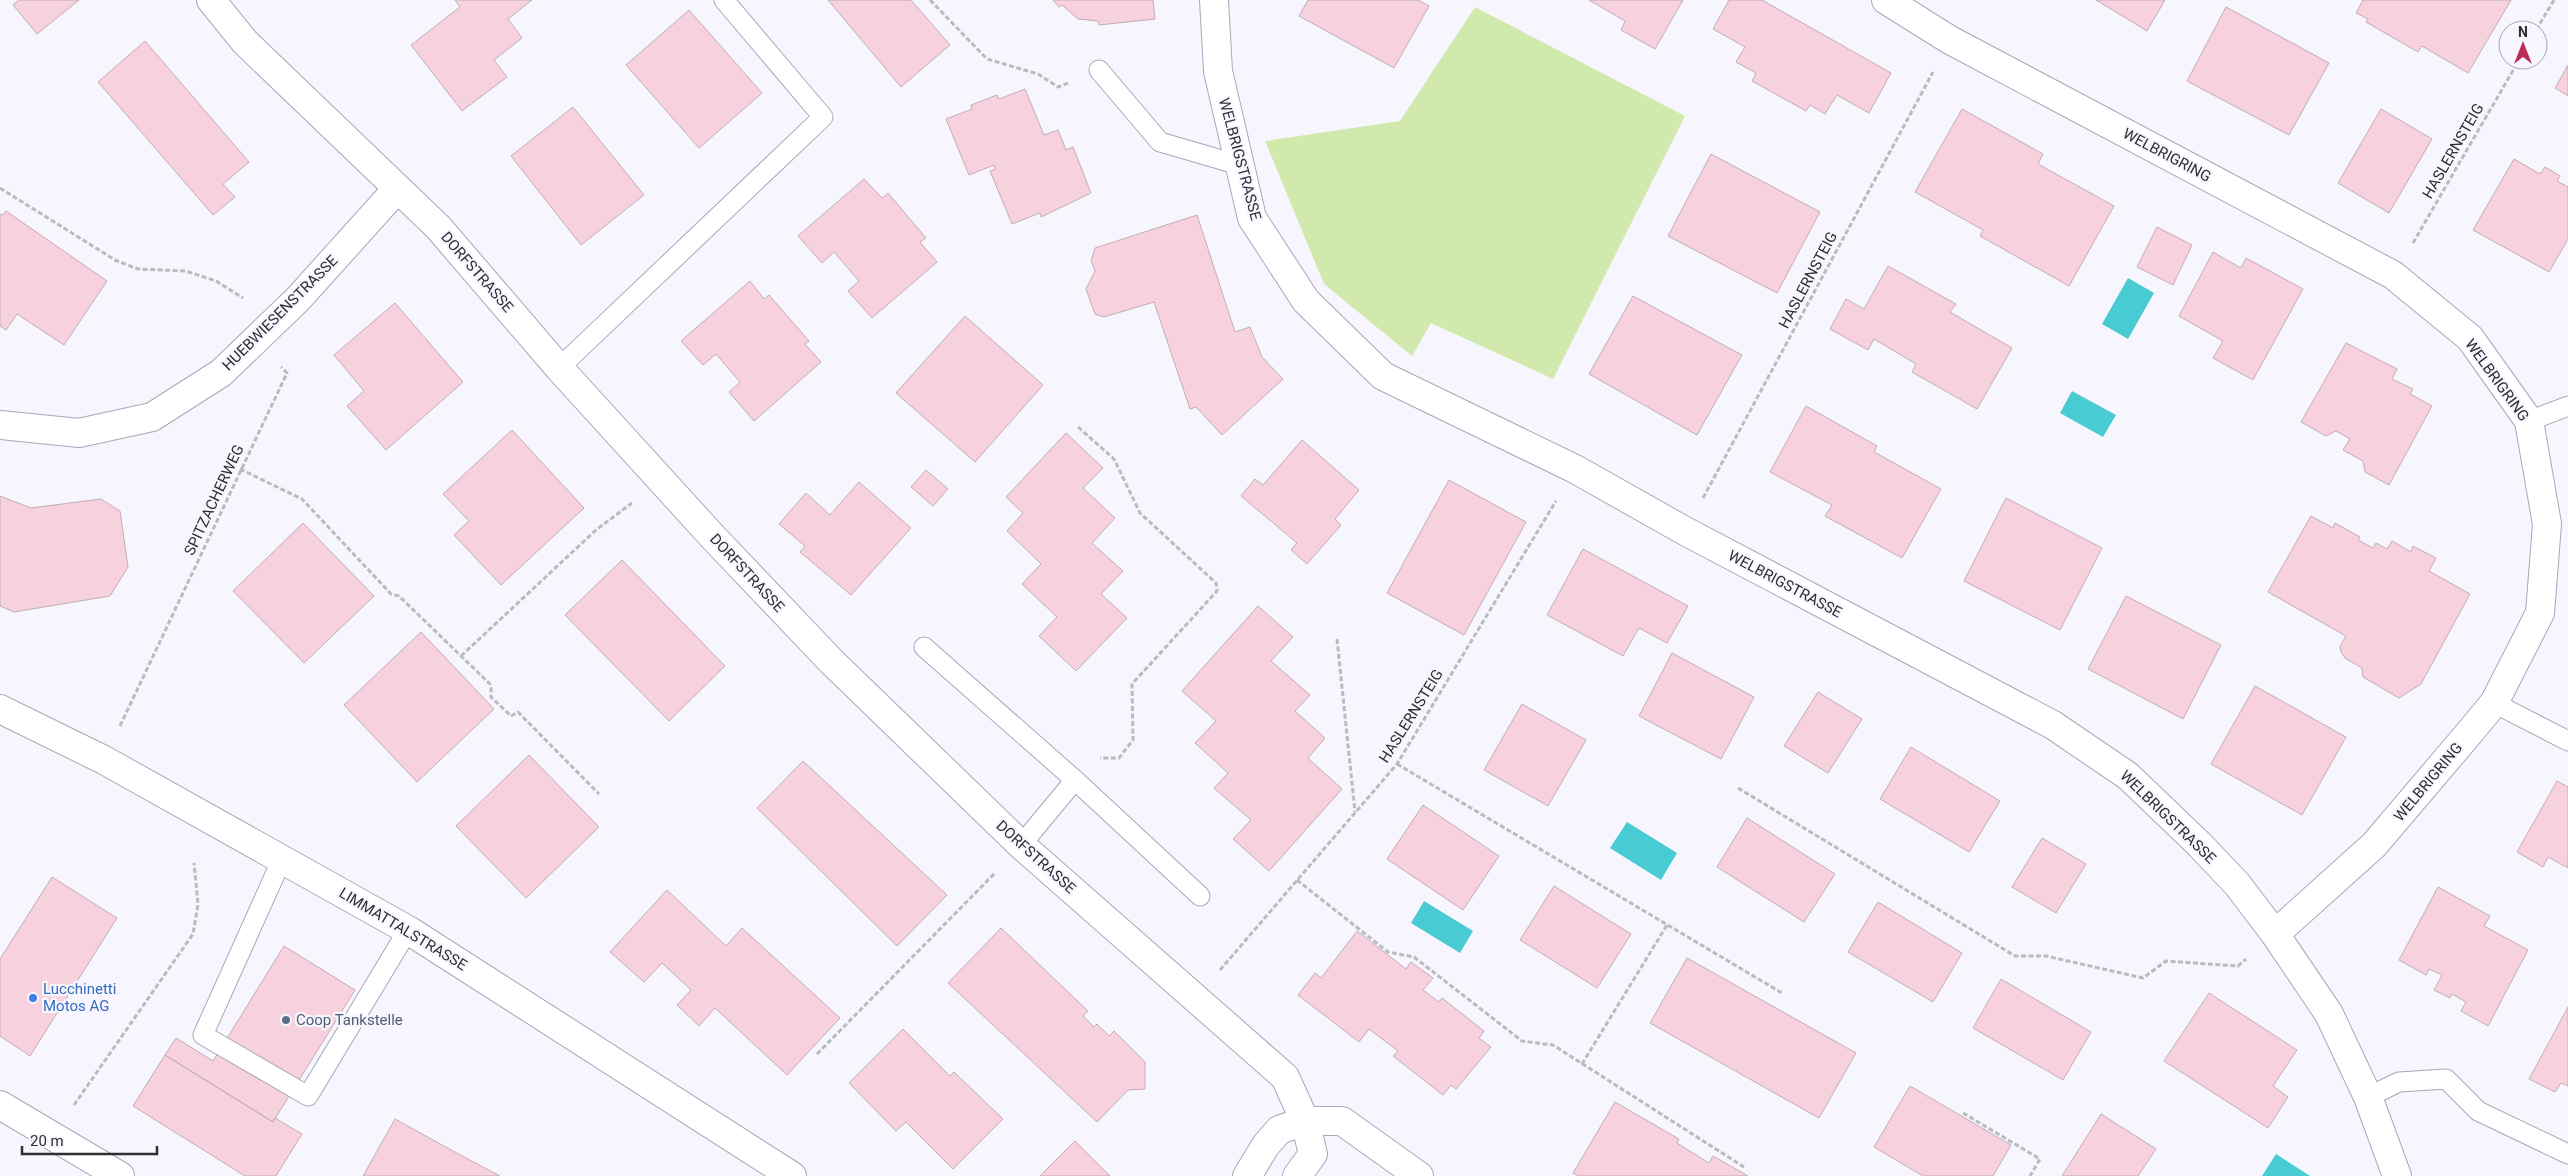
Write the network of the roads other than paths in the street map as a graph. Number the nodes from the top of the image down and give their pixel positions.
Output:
1 (211, 0) edge
2 (724, 0) edge
3 (1214, 0) edge
4 (1886, 0) edge
5 (1099, 70) road end
6 (1239, 164) junction
7 (397, 189) junction
8 (559, 368) junction
9 (2568, 406) edge
10 (2529, 421) junction
11 (0, 425) edge
12 (924, 647) dead end
13 (2494, 703) junction
14 (0, 709) edge
15 (2568, 741) edge
16 (1075, 780) junction
17 (1022, 845) junction
18 (282, 859) junction
19 (1200, 896) dead end
20 (408, 930) junction
21 (2275, 934) junction
22 (2368, 1097) junction
23 (0, 1105) edge
24 (1304, 1122) junction
25 (2568, 1154) edge
26 (120, 1176) edge
27 (792, 1176) edge
28 (1247, 1176) edge
29 (1297, 1176) edge
30 (1419, 1176) edge
31 (2397, 1176) edge

1 - 7 street, DORFSTRASSE
2 - 8 lane
3 - 6 street, WELBRIGSTRASSE
4 - 10 street, WELBRIGRING
5 - 6 lane
6 - 21 street, WELBRIGSTRASSE
7 - 8 street, DORFSTRASSE
7 - 11 street, HUEBWIESENSTRASSE
8 - 17 street, DORFSTRASSE
9 - 10 lane
10 - 13 street, WELBRIGRING
12 - 16 lane
13 - 15 lane
13 - 21 street, WELBRIGRING
14 - 18 street, LIMMATTALSTRASSE
16 - 17 lane
16 - 19 lane
17 - 24 street, DORFSTRASSE
18 - 20 street, LIMMATTALSTRASSE
18 - 20 lane
20 - 27 street, LIMMATTALSTRASSE
21 - 22 street, WELBRIGSTRASSE
22 - 25 lane
22 - 31 street, WELBRIGSTRASSE
23 - 26 street
24 - 28 street
24 - 29 street, DORFSTRASSE
24 - 30 street

